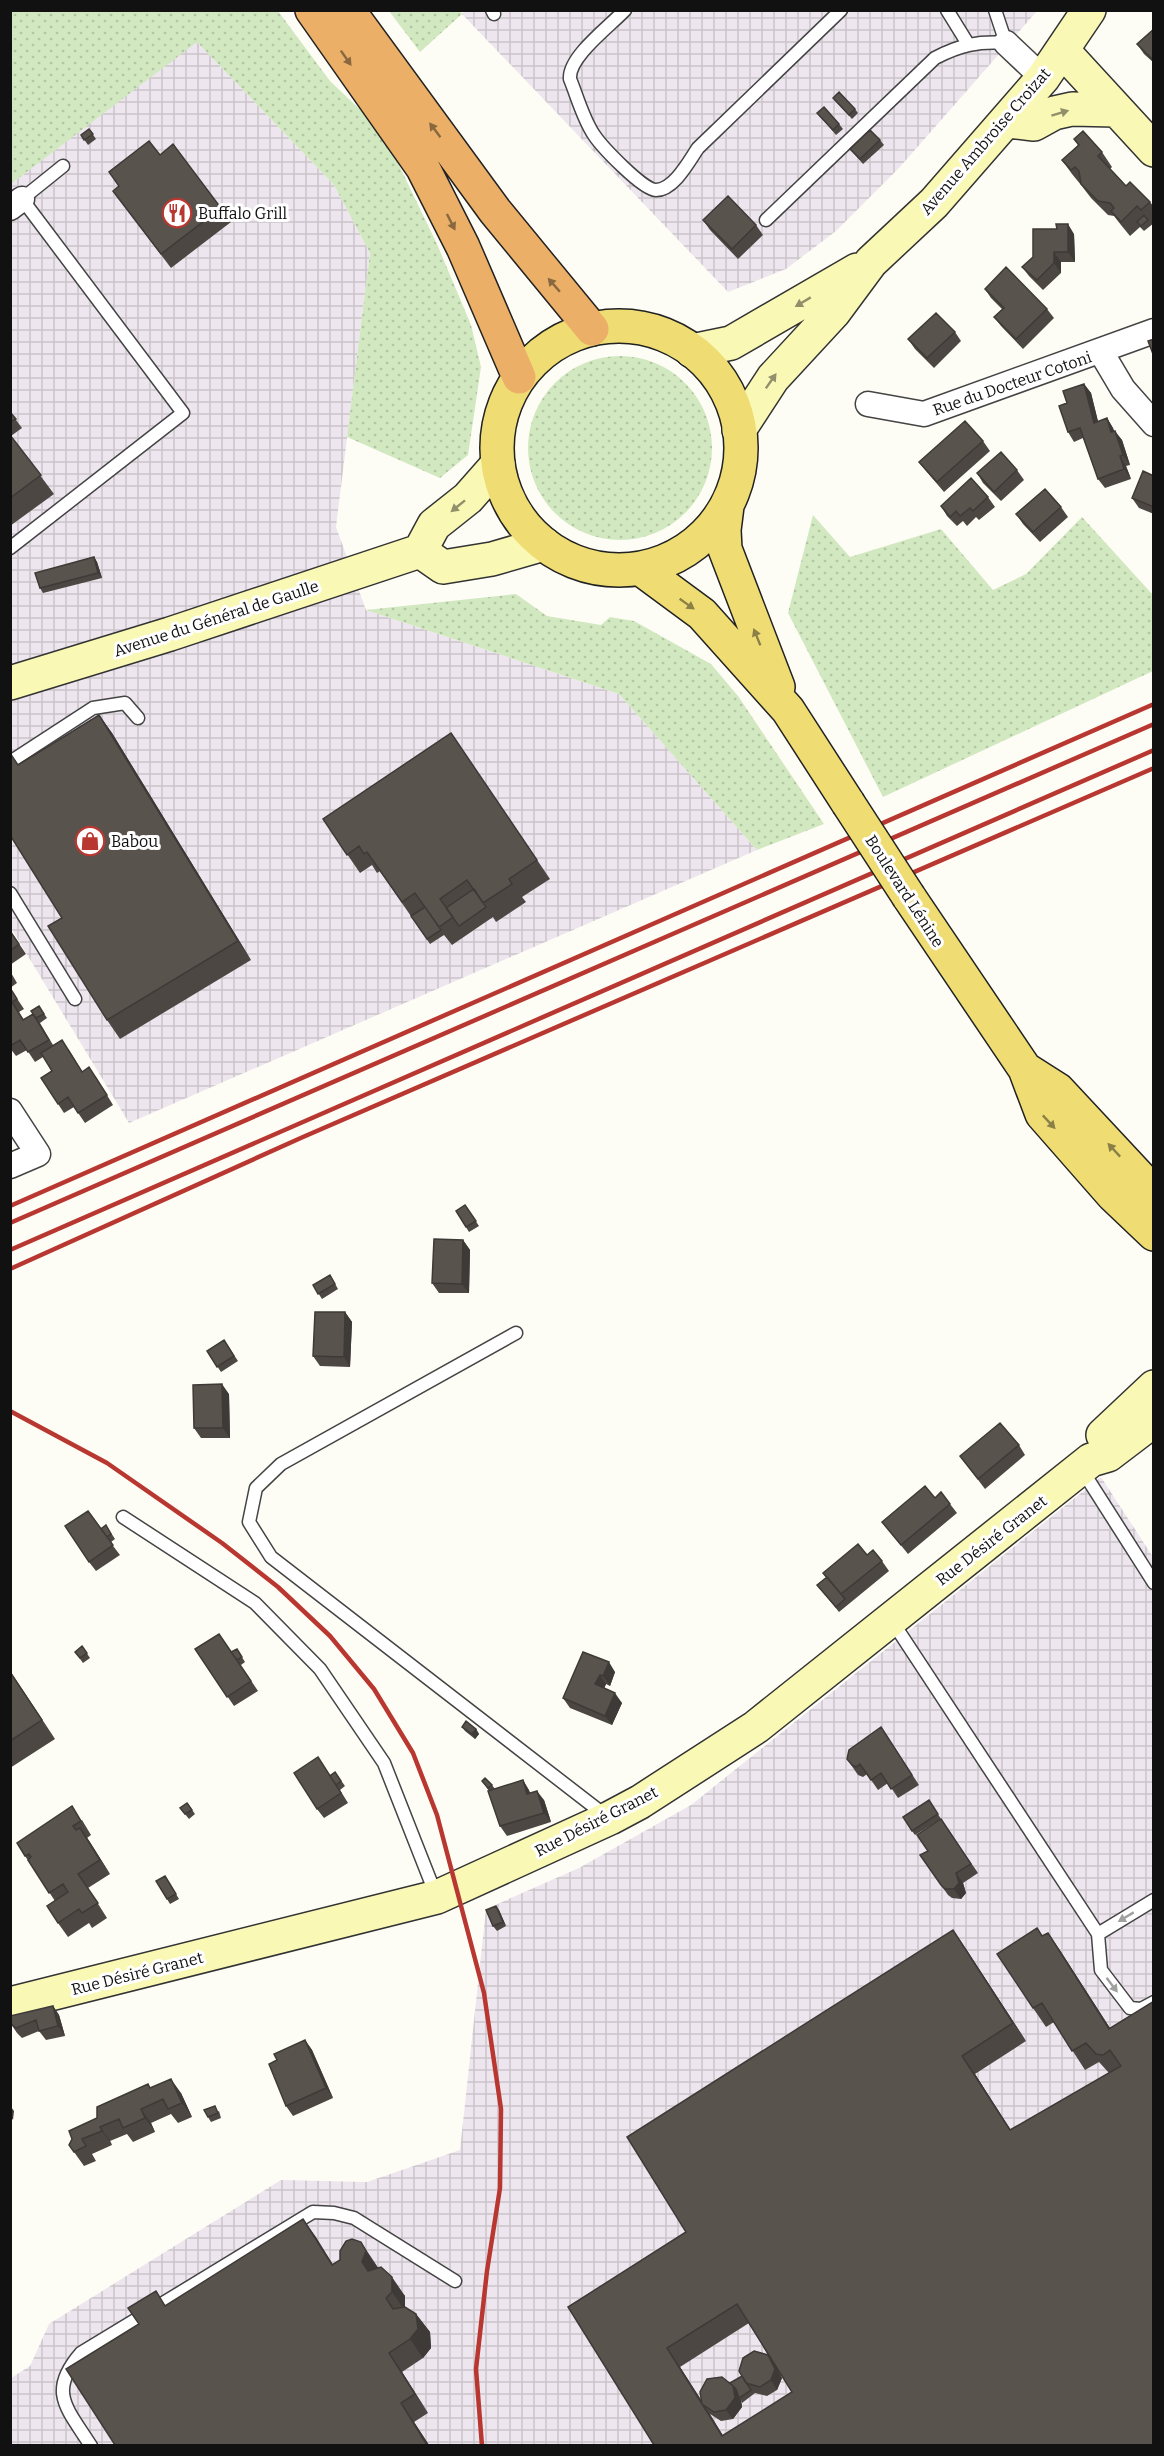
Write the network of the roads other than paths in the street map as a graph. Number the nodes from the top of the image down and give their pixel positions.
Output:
1 (312, 10) edge
2 (348, 10) edge
3 (626, 10) edge
4 (841, 10) edge
5 (947, 10) edge
6 (995, 10) edge
7 (1089, 10) edge
8 (1006, 43) junction
9 (968, 44) junction
10 (1062, 50) junction
11 (1043, 78) junction
12 (1115, 110) junction
13 (1007, 121) junction
14 (1154, 150) edge
15 (63, 166) dead end
16 (16, 203) edge
17 (766, 220) dead end
18 (871, 262) junction
19 (592, 329) junction
20 (1154, 331) edge
21 (692, 351) junction
22 (1101, 352) junction
23 (519, 377) junction
24 (868, 404) dead end
25 (1154, 424) edge
26 (739, 430) junction
27 (498, 464) junction
28 (727, 506) junction
29 (544, 544) junction
30 (10, 548) edge
31 (420, 551) junction
32 (640, 569) junction
33 (10, 683) edge
34 (788, 710) junction
35 (138, 718) dead end
36 (10, 762) edge
37 (10, 893) edge
38 (75, 999) dead end
39 (1025, 1069) junction
40 (10, 1111) edge
41 (10, 1166) edge
42 (1154, 1193) edge
43 (1154, 1234) edge
44 (516, 1333) dead end
45 (1154, 1387) edge
46 (1154, 1420) edge
47 (1086, 1464) junction
48 (123, 1517) dead end
49 (1154, 1583) edge
50 (890, 1618) junction
51 (610, 1818) junction
52 (437, 1897) junction
53 (1154, 1900) edge
54 (1098, 1934) junction
55 (1154, 2002) edge
56 (11, 2004) edge
57 (454, 2281) dead end
58 (91, 2445) edge

1 -> 23 highway
19 -> 2 highway
3 - 4 lane
5 - 9 lane
6 - 8 lane
7 - 10 street, Avenue Ambroise Croizat
8 - 9 lane
8 - 11 street
9 - 17 lane
10 - 11 street, Avenue Ambroise Croizat
10 - 12 street
11 - 13 street, Avenue Ambroise Croizat
13 -> 12 street
12 - 14 street
13 - 18 street, Avenue Ambroise Croizat
15 - 16 lane
16 - 30 lane
18 -> 21 street, Avenue Ambroise Croizat
26 -> 18 street, Avenue Ambroise Croizat
19 - 21 main road
19 - 23 main road
20 - 22 street, Rue du Docteur Cotoni
21 - 26 main road
22 - 24 street, Rue du Docteur Cotoni
22 - 25 street
23 - 27 main road
26 - 28 main road
27 - 29 main road
27 -> 31 street
28 - 32 main road
34 -> 28 main road, Boulevard Lénine
29 - 31 street
29 - 32 main road
31 - 33 street, Avenue du Général de Gaulle
32 -> 34 main road, Boulevard Lénine
34 - 39 main road, Boulevard Lénine, bridge
35 - 36 lane
37 - 38 lane
42 -> 39 main road, Boulevard Lénine
39 -> 43 main road, Boulevard Lénine
40 - 41 street
44 - 51 lane
45 - 47 street, Rue Désiré Granet
46 - 47 street, Rue Désiré Granet
47 - 49 lane
47 - 50 street, Rue Désiré Granet
48 - 52 lane
50 - 51 street, Rue Désiré Granet
50 - 54 lane
51 - 52 street, Rue Désiré Granet
52 - 56 street, Rue Désiré Granet
53 -> 54 lane
54 -> 55 lane
57 - 58 lane

